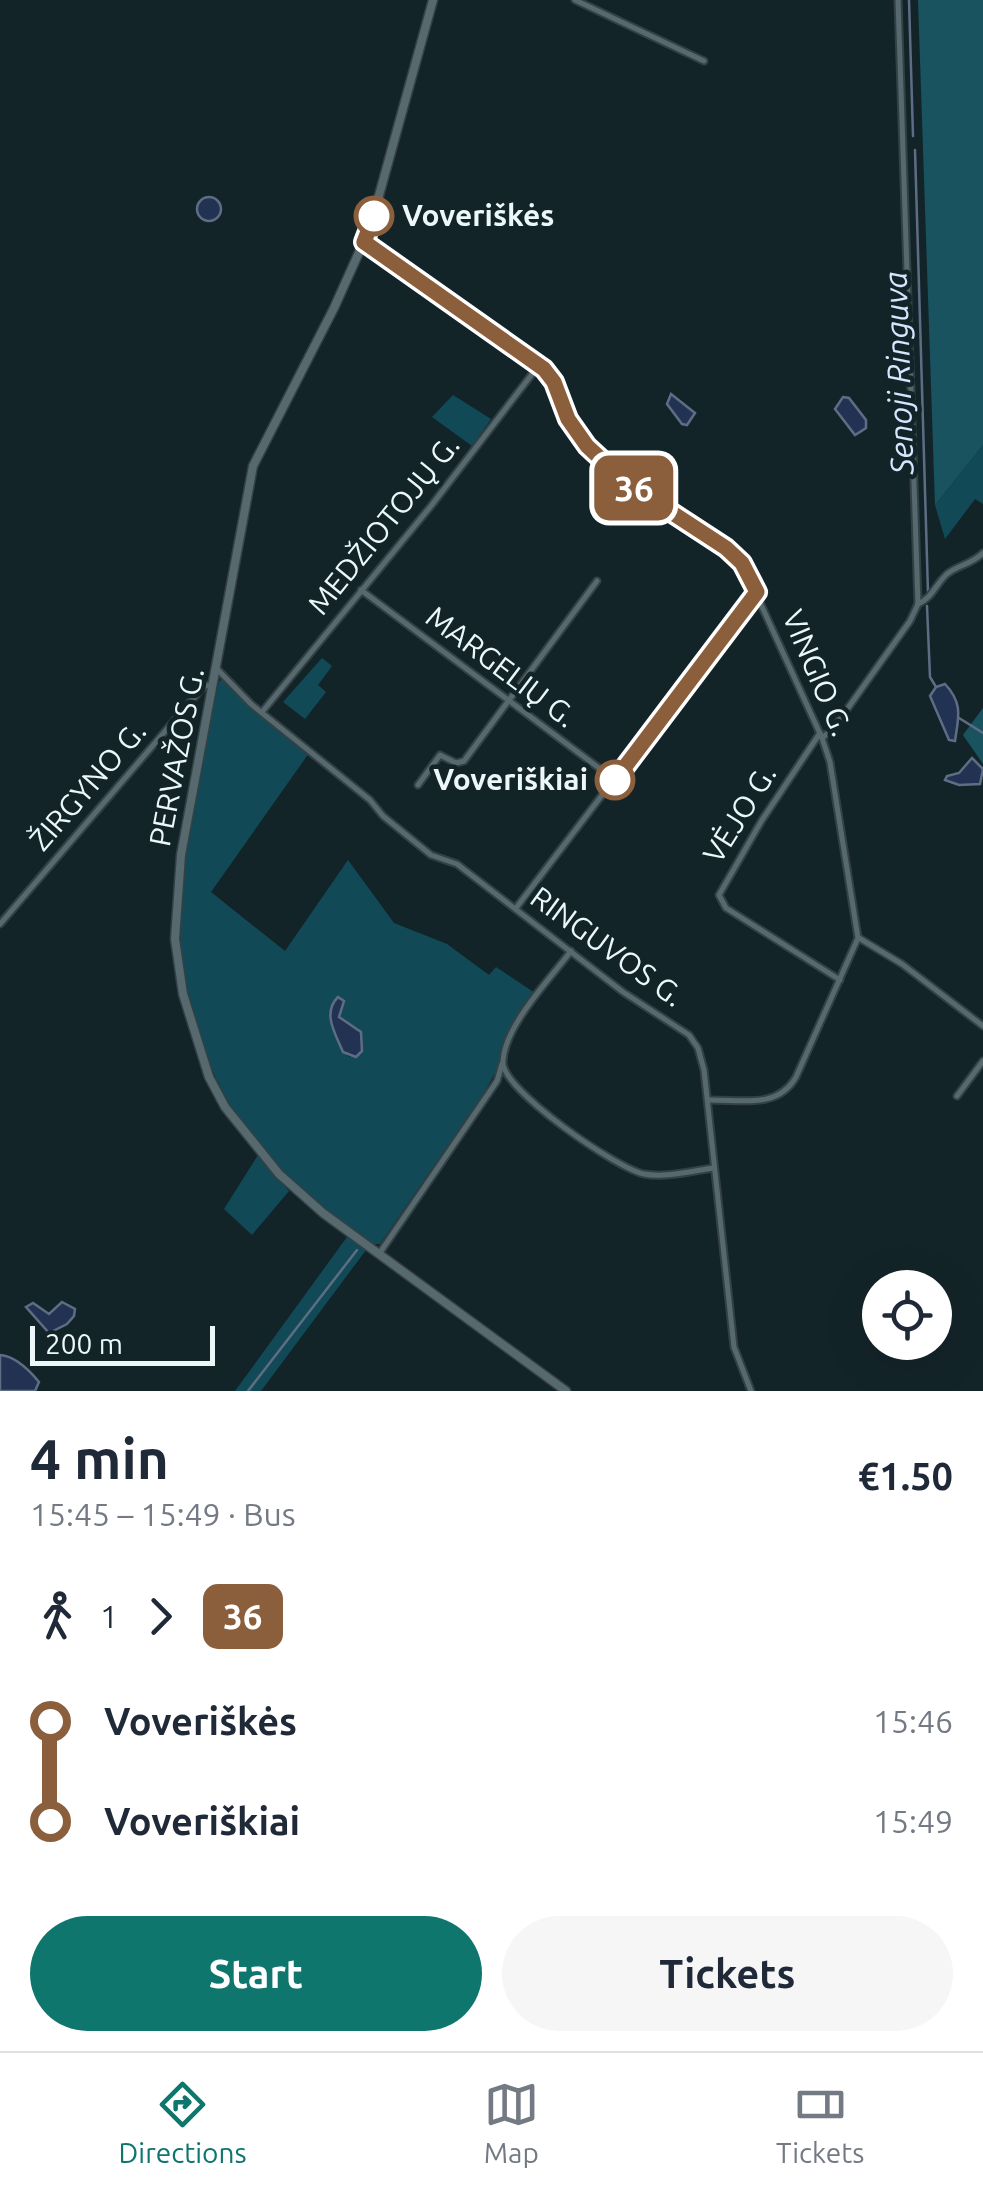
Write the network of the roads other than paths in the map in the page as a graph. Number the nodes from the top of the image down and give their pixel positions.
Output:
1 (433, 0) edge
2 (574, 0) edge
3 (898, 0) edge
4 (704, 61) dead end
5 (364, 242) junction
6 (540, 365) junction
7 (983, 552) edge
8 (597, 581) dead end
9 (361, 590) junction
10 (757, 592) junction
11 (918, 604) junction
12 (217, 669) junction
13 (214, 684) junction
14 (509, 701) junction
15 (262, 712) junction
16 (821, 736) junction
17 (615, 780) junction
18 (418, 785) dead end
19 (516, 908) junction
20 (0, 924) edge
21 (858, 938) junction
22 (572, 951) junction
23 (840, 980) junction
24 (983, 1026) edge
25 (983, 1061) edge
26 (502, 1062) junction
27 (509, 1080) junction
28 (497, 1081) junction
29 (957, 1096) dead end
30 (708, 1100) junction
31 (714, 1168) junction
32 (379, 1254) junction
33 (566, 1391) edge
34 (751, 1391) edge

1 - 5 main road, PERVAŽOS G.
2 - 4 street
3 - 11 street
5 - 6 street, VINGIO G.
5 - 12 main road, PERVAŽOS G.
6 - 9 street, MEDŽIOTOJŲ G.
6 - 10 street, VINGIO G.
7 - 11 street
8 - 14 street
9 - 14 street, MARGELIŲ G.
9 - 15 street, MEDŽIOTOJŲ G.
10 - 16 street, VINGIO G.
10 - 17 street
11 - 16 street
12 - 13 main road, PERVAŽOS G.
12 - 15 street, RINGUVOS G.
13 - 20 street, ŽIRGYNO G.
13 - 32 main road, PERVAŽOS G.
14 - 17 street, MARGELIŲ G.
14 - 18 street
15 - 19 street, RINGUVOS G.
16 - 21 street, VINGIO G.
16 - 23 street, VĖJO G.
17 - 19 street
19 - 22 street, RINGUVOS G.
21 - 23 street
21 - 24 street
22 - 26 street
22 - 30 street, RINGUVOS G.
23 - 30 street
25 - 29 street
26 - 27 street
26 - 28 street
27 - 28 street
27 - 31 street
28 - 32 street
30 - 31 street, RINGUVOS G.
31 - 34 street, RINGUVOS G.
32 - 33 main road, PERVAŽOS G.

